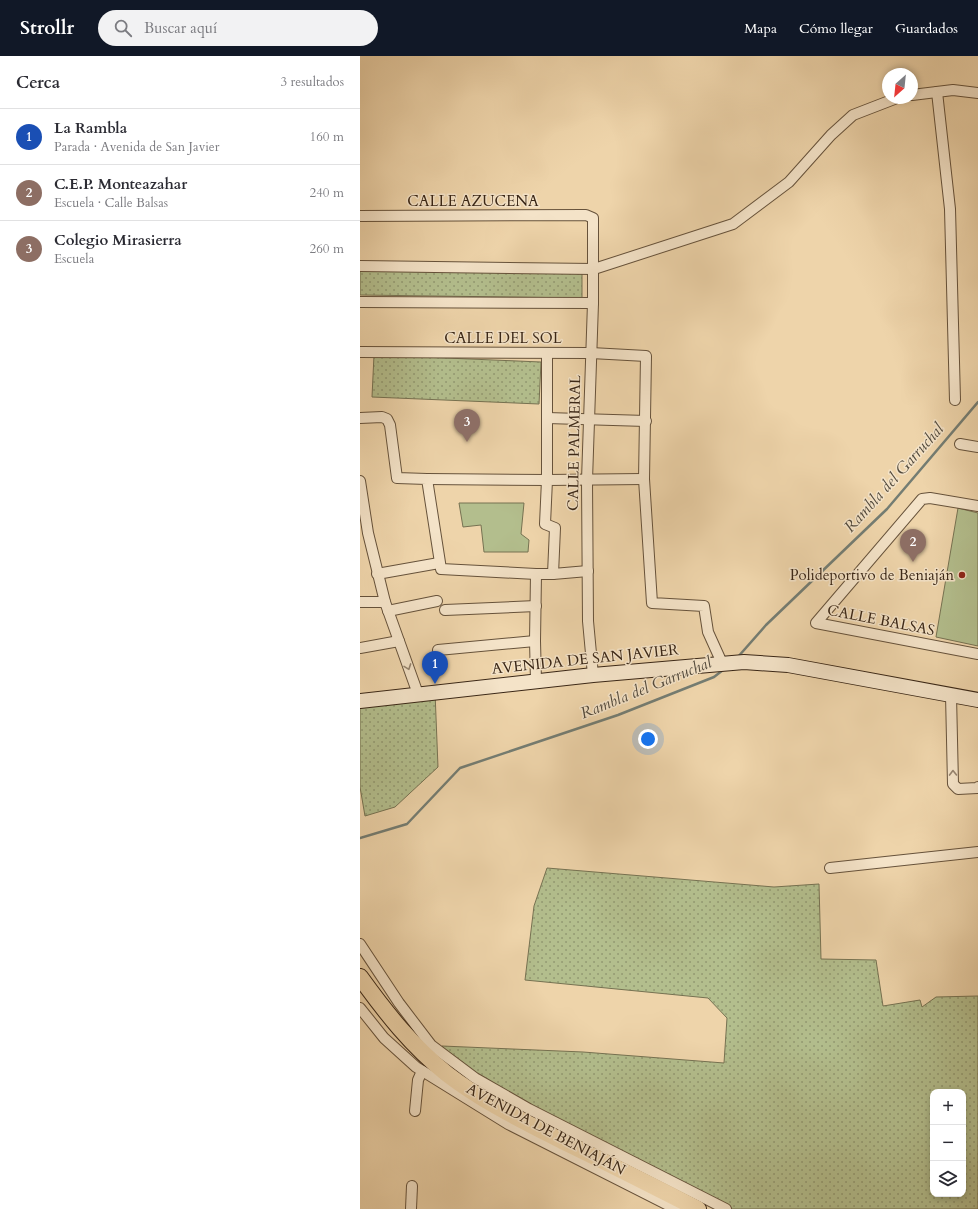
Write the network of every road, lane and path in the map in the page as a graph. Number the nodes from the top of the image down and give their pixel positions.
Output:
1 (937, 92) junction
2 (978, 92) edge
3 (918, 94) edge
4 (882, 104) edge
5 (586, 215) joint
6 (360, 216) edge
7 (360, 266) edge
8 (594, 269) junction
9 (360, 302) edge
10 (593, 303) junction
11 (360, 352) edge
12 (547, 353) junction
13 (591, 353) junction
14 (956, 400) dead end
15 (360, 418) edge
16 (547, 418) junction
17 (590, 419) junction
18 (646, 421) junction
19 (960, 444) dead end
20 (978, 447) edge
21 (427, 479) junction
22 (644, 479) junction
23 (547, 480) junction
24 (587, 480) junction
25 (360, 486) edge
26 (978, 506) edge
27 (364, 528) edge
28 (440, 566) junction
29 (588, 570) junction
30 (377, 574) junction
31 (536, 574) junction
32 (553, 574) junction
33 (437, 601) dead end
34 (360, 602) edge
35 (386, 606) junction
36 (536, 606) junction
37 (445, 610) dead end
38 (399, 641) junction
39 (535, 641) junction
40 (360, 648) edge
41 (438, 650) dead end
42 (978, 654) edge
43 (722, 663) junction
44 (593, 675) junction
45 (536, 681) junction
46 (418, 694) junction
47 (951, 695) junction
48 (978, 700) edge
49 (360, 701) edge
50 (978, 787) edge
51 (978, 852) edge
52 (830, 868) dead end
53 (360, 944) edge
54 (360, 977) edge
55 (360, 1008) edge
56 (422, 1071) junction
57 (415, 1111) dead end
58 (412, 1186) dead end
59 (411, 1209) edge
60 (676, 1209) edge
61 (698, 1209) edge
62 (726, 1209) edge

1 - 2 street
1 - 3 street
1 - 14 street
4 - 8 street
5 - 6 street, CALLE AZUCENA
5 - 8 street, CALLE PALMERAL
7 - 8 street
8 - 10 street, CALLE PALMERAL
9 - 10 street
10 - 13 street, CALLE PALMERAL
11 - 12 street, CALLE DEL SOL
12 - 13 street, CALLE DEL SOL
12 - 16 street
13 - 17 street, CALLE PALMERAL
13 - 18 street, CALLE DEL SOL
15 - 21 street
16 - 17 street
16 - 23 street
17 - 18 street
17 - 24 street, CALLE PALMERAL
18 - 22 street
19 - 20 street
21 - 23 street
21 - 28 street
22 - 24 street
22 - 43 street
23 - 24 street
23 - 32 street
24 - 29 street, CALLE PALMERAL
25 - 27 street
26 - 42 street, CALLE BALSAS
27 - 30 street
28 - 30 street
28 - 31 street
29 - 32 street
29 - 44 street, CALLE PALMERAL
30 - 35 street
31 - 32 street
31 - 36 street
33 - 35 street
34 - 35 street
35 - 38 street
36 - 37 street
36 - 39 street
38 - 40 street
38 -> 46 street
39 - 41 street
39 - 45 street
43 - 44 main road, AVENIDA DE SAN JAVIER
43 - 47 main road, AVENIDA DE SAN JAVIER
44 - 45 main road, AVENIDA DE SAN JAVIER
45 - 46 main road, AVENIDA DE SAN JAVIER
46 - 49 main road, AVENIDA DE SAN JAVIER
47 - 48 main road, AVENIDA DE SAN JAVIER
50 -> 47 street
51 - 52 street
53 - 62 street
54 - 61 main road, AVENIDA DE BENIAJÁN
55 - 56 street
56 - 57 street
56 - 60 street
58 - 59 street

